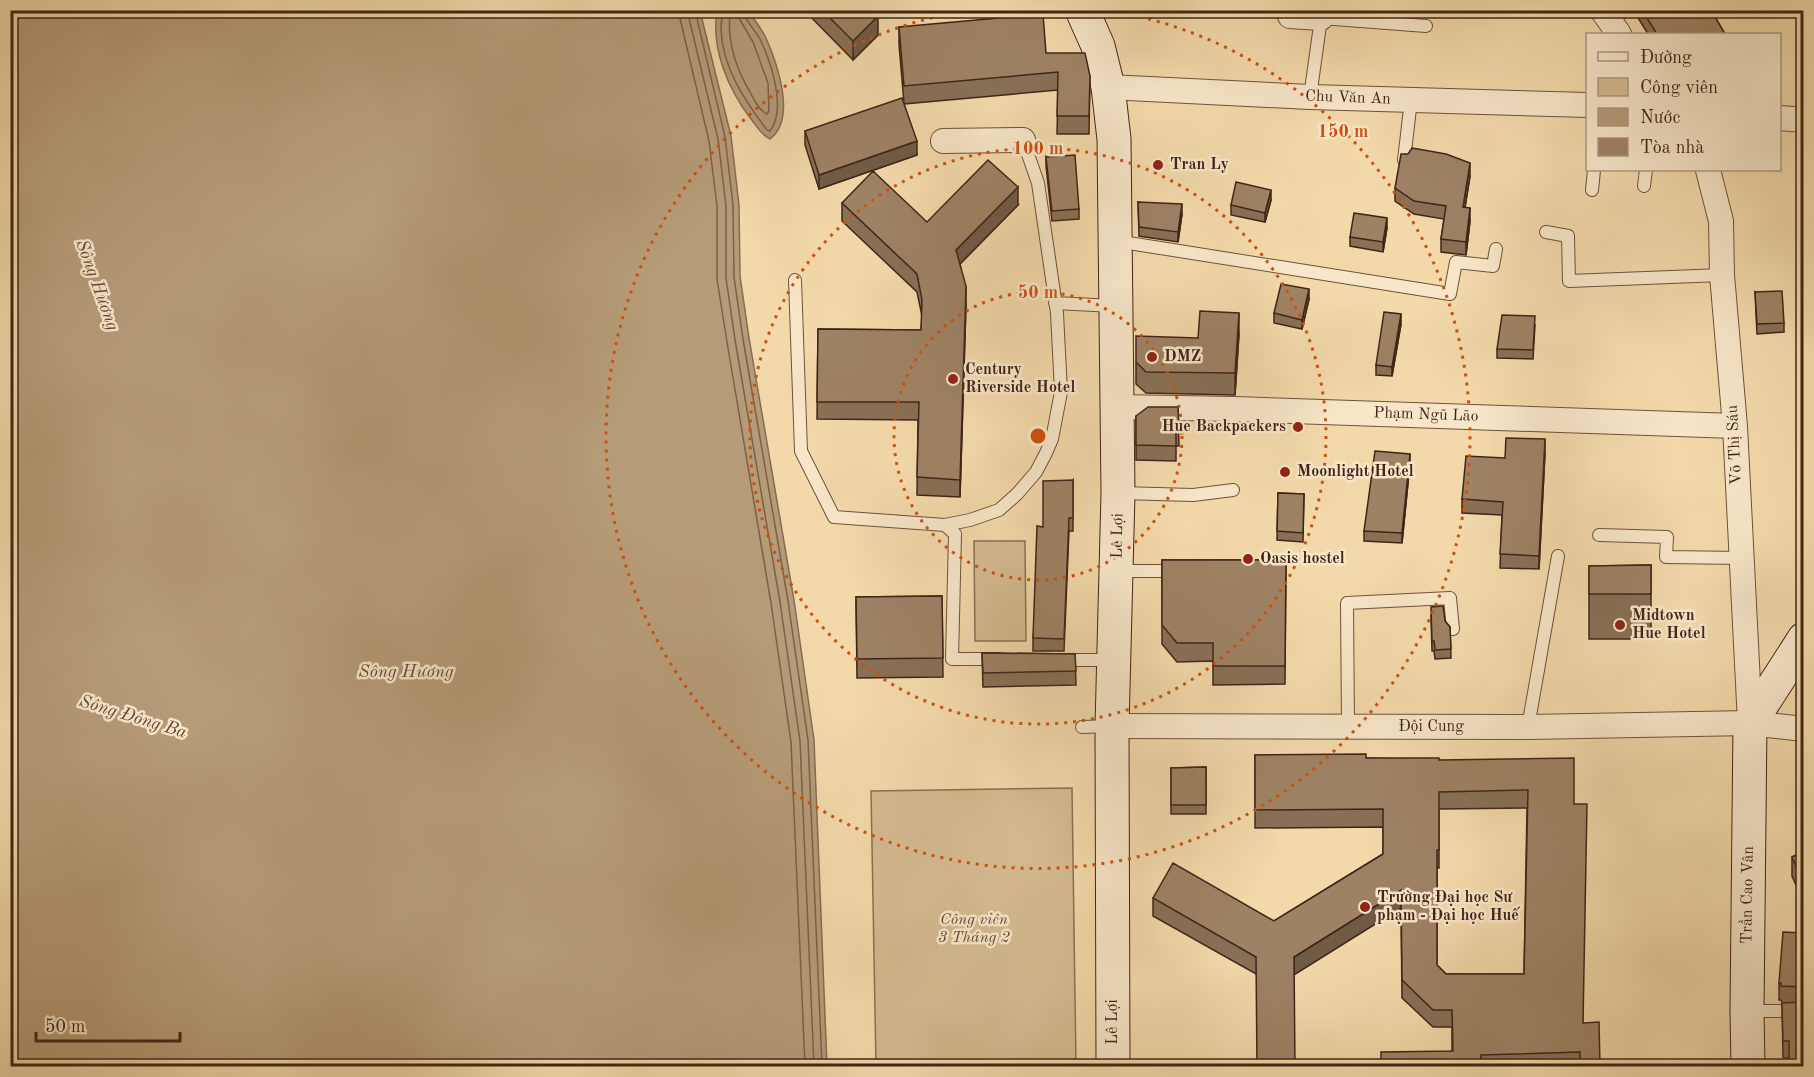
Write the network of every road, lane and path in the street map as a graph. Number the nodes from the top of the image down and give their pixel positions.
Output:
1 (1082, 10) edge
2 (1290, 16) dead end
3 (1321, 18) junction
4 (1426, 26) dead end
5 (1108, 87) junction
6 (1310, 97) junction
7 (1411, 100) junction
8 (1586, 105) edge
9 (1781, 118) edge
10 (1803, 120) edge
11 (1023, 140) joint
12 (943, 141) dead end
13 (1404, 160) edge
14 (1594, 171) edge
15 (1646, 171) edge
16 (1708, 171) edge
17 (1644, 186) dead end
18 (1592, 190) dead end
19 (1546, 232) dead end
20 (1115, 240) junction
21 (1496, 249) dead end
22 (1722, 275) junction
23 (795, 280) dead end
24 (1055, 303) junction
25 (1115, 306) junction
26 (1117, 407) junction
27 (1735, 426) junction
28 (1233, 490) dead end
29 (1118, 493) junction
30 (945, 525) junction
31 (1599, 535) dead end
32 (1558, 556) dead end
33 (1741, 558) junction
34 (1117, 571) junction
35 (1194, 571) edge
36 (1453, 629) edge
37 (1803, 639) edge
38 (1011, 659) edge
39 (1046, 660) edge
40 (1113, 660) junction
41 (1750, 723) junction
42 (1348, 726) junction
43 (1097, 727) junction
44 (1528, 727) junction
45 (1803, 729) edge
46 (1747, 1011) junction
47 (1803, 1011) edge
48 (1113, 1066) edge
49 (1748, 1066) edge

1 - 5 main road, Lê Lợi
2 - 3 street
3 - 4 lane
3 - 6 lane
5 - 6 street, Chu Văn An
5 - 20 main road, Lê Lợi
6 - 7 street, Chu Văn An
7 - 8 street, Chu Văn An
7 - 13 lane
9 - 10 street
11 - 12 street
11 - 24 lane
14 - 18 lane
15 - 17 lane
16 - 22 street, Võ Thị Sáu
19 - 22 lane
20 - 21 lane
20 - 25 main road, Lê Lợi
22 - 27 street, Võ Thị Sáu
23 - 30 lane
24 - 25 lane
24 - 30 lane
25 - 26 main road, Lê Lợi
26 - 27 street, Phạm Ngũ Lão
26 - 29 main road, Lê Lợi
27 - 33 street, Võ Thị Sáu
28 - 29 lane
29 - 34 main road, Lê Lợi
30 - 38 lane
31 - 33 lane
32 - 44 lane
33 - 41 street, Võ Thị Sáu
34 - 35 lane
34 - 40 main road, Lê Lợi
36 - 42 lane
37 - 41 main road
39 - 40 lane
40 - 43 main road, Lê Lợi
41 - 44 street, Đội Cung
41 - 45 street, Đội Cung
41 - 46 main road, Trần Cao Vân
42 - 43 street, Đội Cung
42 - 44 street, Đội Cung
43 - 48 main road, Lê Lợi
46 - 47 lane
46 - 49 main road, Trần Cao Vân

